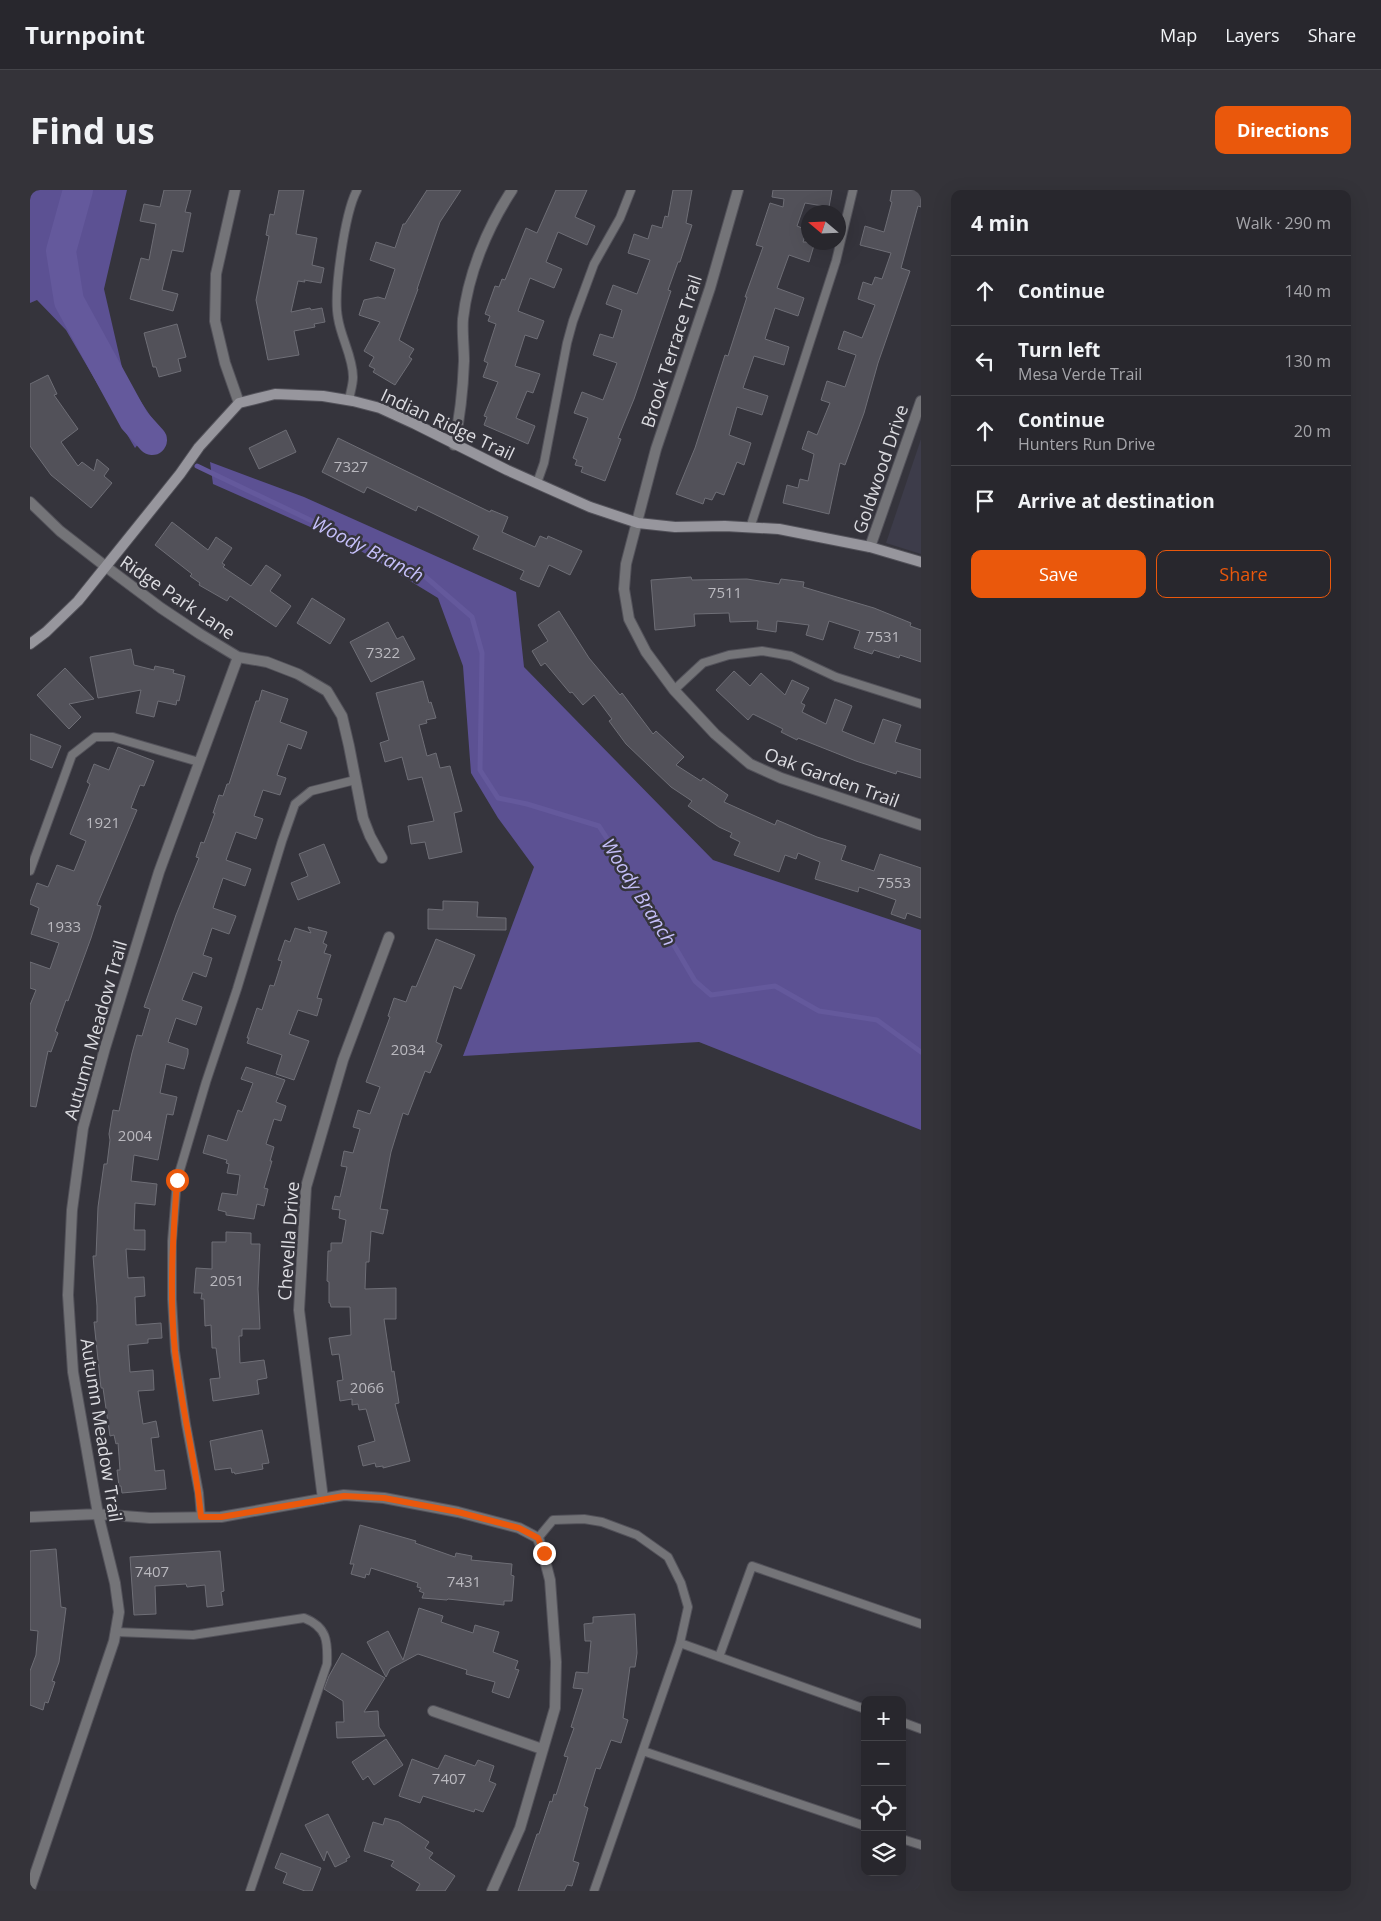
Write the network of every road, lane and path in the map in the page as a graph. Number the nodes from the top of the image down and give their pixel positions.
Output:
1 (235, 190) edge
2 (357, 190) edge
3 (512, 190) edge
4 (631, 190) edge
5 (738, 190) edge
6 (853, 190) edge
7 (349, 400) junction
8 (921, 401) edge
9 (239, 403) junction
10 (454, 445) junction
11 (536, 483) junction
12 (30, 502) edge
13 (638, 524) junction
14 (750, 528) junction
15 (870, 547) junction
16 (921, 562) edge
17 (105, 566) junction
18 (30, 644) edge
19 (238, 657) junction
20 (674, 690) junction
21 (921, 704) edge
22 (200, 762) junction
23 (355, 780) junction
24 (921, 826) edge
25 (382, 858) dead end
26 (30, 871) edge
27 (389, 936) dead end
28 (323, 1499) junction
29 (98, 1514) junction
30 (30, 1516) edge
31 (201, 1517) junction
32 (538, 1538) junction
33 (921, 1624) edge
34 (116, 1632) junction
35 (680, 1643) junction
36 (719, 1657) junction
37 (861, 1708) edge
38 (433, 1711) dead end
39 (906, 1723) edge
40 (921, 1729) edge
41 (542, 1749) junction
42 (643, 1751) junction
43 (861, 1825) edge
44 (906, 1840) edge
45 (921, 1845) edge
46 (30, 1889) edge
47 (250, 1891) edge
48 (492, 1891) edge
49 (594, 1891) edge

1 - 9 street
2 - 7 lane
3 - 10 street
4 - 11 lane
5 - 13 street, Brook Terrace Trail
6 - 14 lane
7 - 9 street, Indian Ridge Trail
7 - 10 street, Indian Ridge Trail
8 - 15 street, Goldwood Drive
9 - 17 street
10 - 11 street, Indian Ridge Trail
11 - 13 street, Indian Ridge Trail
12 - 17 street, Ridge Park Lane
13 - 14 street, Indian Ridge Trail
13 - 20 street, Oak Garden Trail
14 - 15 street, Indian Ridge Trail
15 - 16 street, Indian Ridge Trail
17 - 18 street
17 - 19 street, Ridge Park Lane
19 - 22 street, Autumn Meadow Trail
19 - 23 street, Ridge Park Lane
20 - 21 lane
20 - 24 street, Oak Garden Trail
22 - 26 lane
22 - 29 street, Autumn Meadow Trail
23 - 25 street, Ridge Park Lane
23 - 31 lane
27 - 28 street, Chevella Drive
28 - 31 street
28 - 32 street
29 - 30 street
29 - 31 street
29 - 34 street, Autumn Meadow Trail
32 - 35 lane
32 - 41 street
33 - 36 lane
34 - 46 street, Autumn Meadow Trail
34 - 47 lane
35 - 36 lane
35 - 42 lane
36 - 37 lane
38 - 41 street
39 - 40 lane
41 - 48 street
42 - 43 lane
42 - 49 lane
44 - 45 lane

